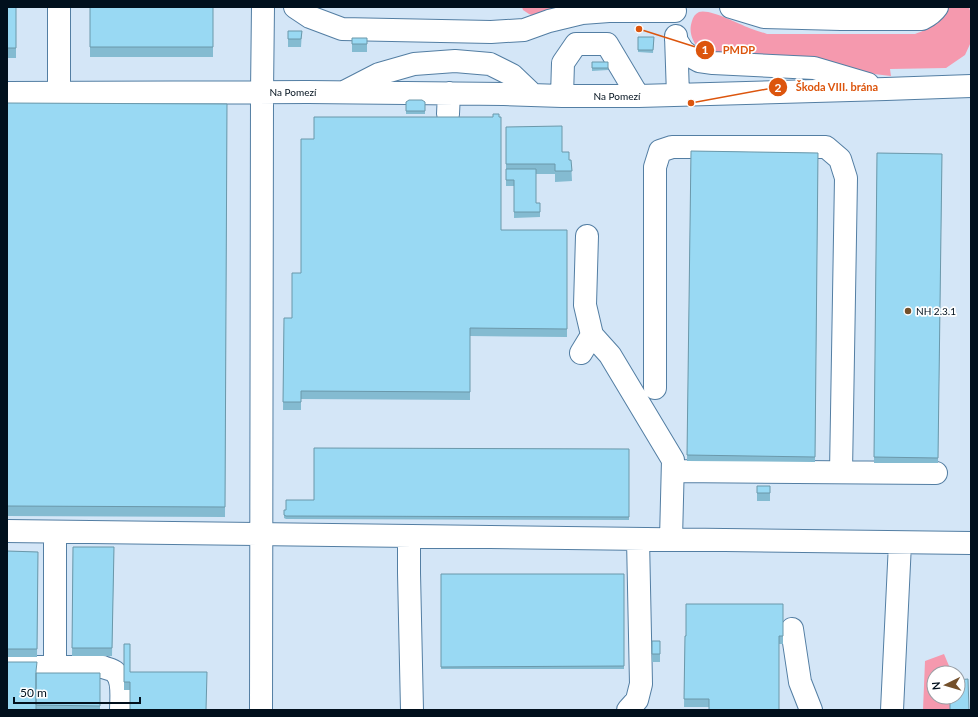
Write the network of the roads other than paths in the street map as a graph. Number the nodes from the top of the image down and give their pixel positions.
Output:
1 (59, 7) edge
2 (263, 7) edge
3 (295, 7) edge
4 (937, 7) edge
5 (675, 9) edge
6 (744, 9) edge
7 (676, 40) junction
8 (971, 86) edge
9 (886, 89) junction
10 (262, 92) junction
11 (7, 93) edge
12 (59, 93) junction
13 (342, 93) junction
14 (533, 95) junction
15 (678, 95) junction
16 (562, 96) junction
17 (638, 96) junction
18 (587, 236) dead end
19 (655, 388) dead end
20 (673, 471) junction
21 (841, 472) junction
22 (936, 473) dead end
23 (7, 531) edge
24 (55, 532) junction
25 (262, 534) junction
26 (409, 536) junction
27 (638, 539) junction
28 (671, 539) junction
29 (900, 543) junction
30 (971, 544) edge
31 (792, 629) dead end
32 (7, 667) edge
33 (55, 667) junction
34 (121, 710) edge
35 (261, 710) edge
36 (412, 710) edge
37 (628, 710) edge
38 (810, 710) edge
39 (892, 710) edge

1 - 12 street
2 - 10 street
3 - 5 street
4 - 6 street
5 - 7 street
7 - 9 street
7 - 15 street
8 - 9 street, Na Pomezí
9 - 15 street, Na Pomezí
10 - 12 street, Na Pomezí
10 - 13 street, Na Pomezí
10 - 25 street
11 - 12 street, Na Pomezí
13 - 14 street, Na Pomezí
13 - 14 street
14 - 16 street, Na Pomezí
15 - 17 street, Na Pomezí
16 - 17 street, Na Pomezí
16 - 17 street
18 - 20 street
19 - 21 street
20 - 21 street
20 - 28 street
21 - 22 street
23 - 24 street
24 - 25 street
24 - 33 street
25 - 26 street
25 - 35 street
26 - 27 street
26 - 36 street
27 - 28 street
27 - 37 street
28 - 29 street
29 - 30 street
29 - 39 street
31 - 38 street
32 - 33 street
33 - 34 street

